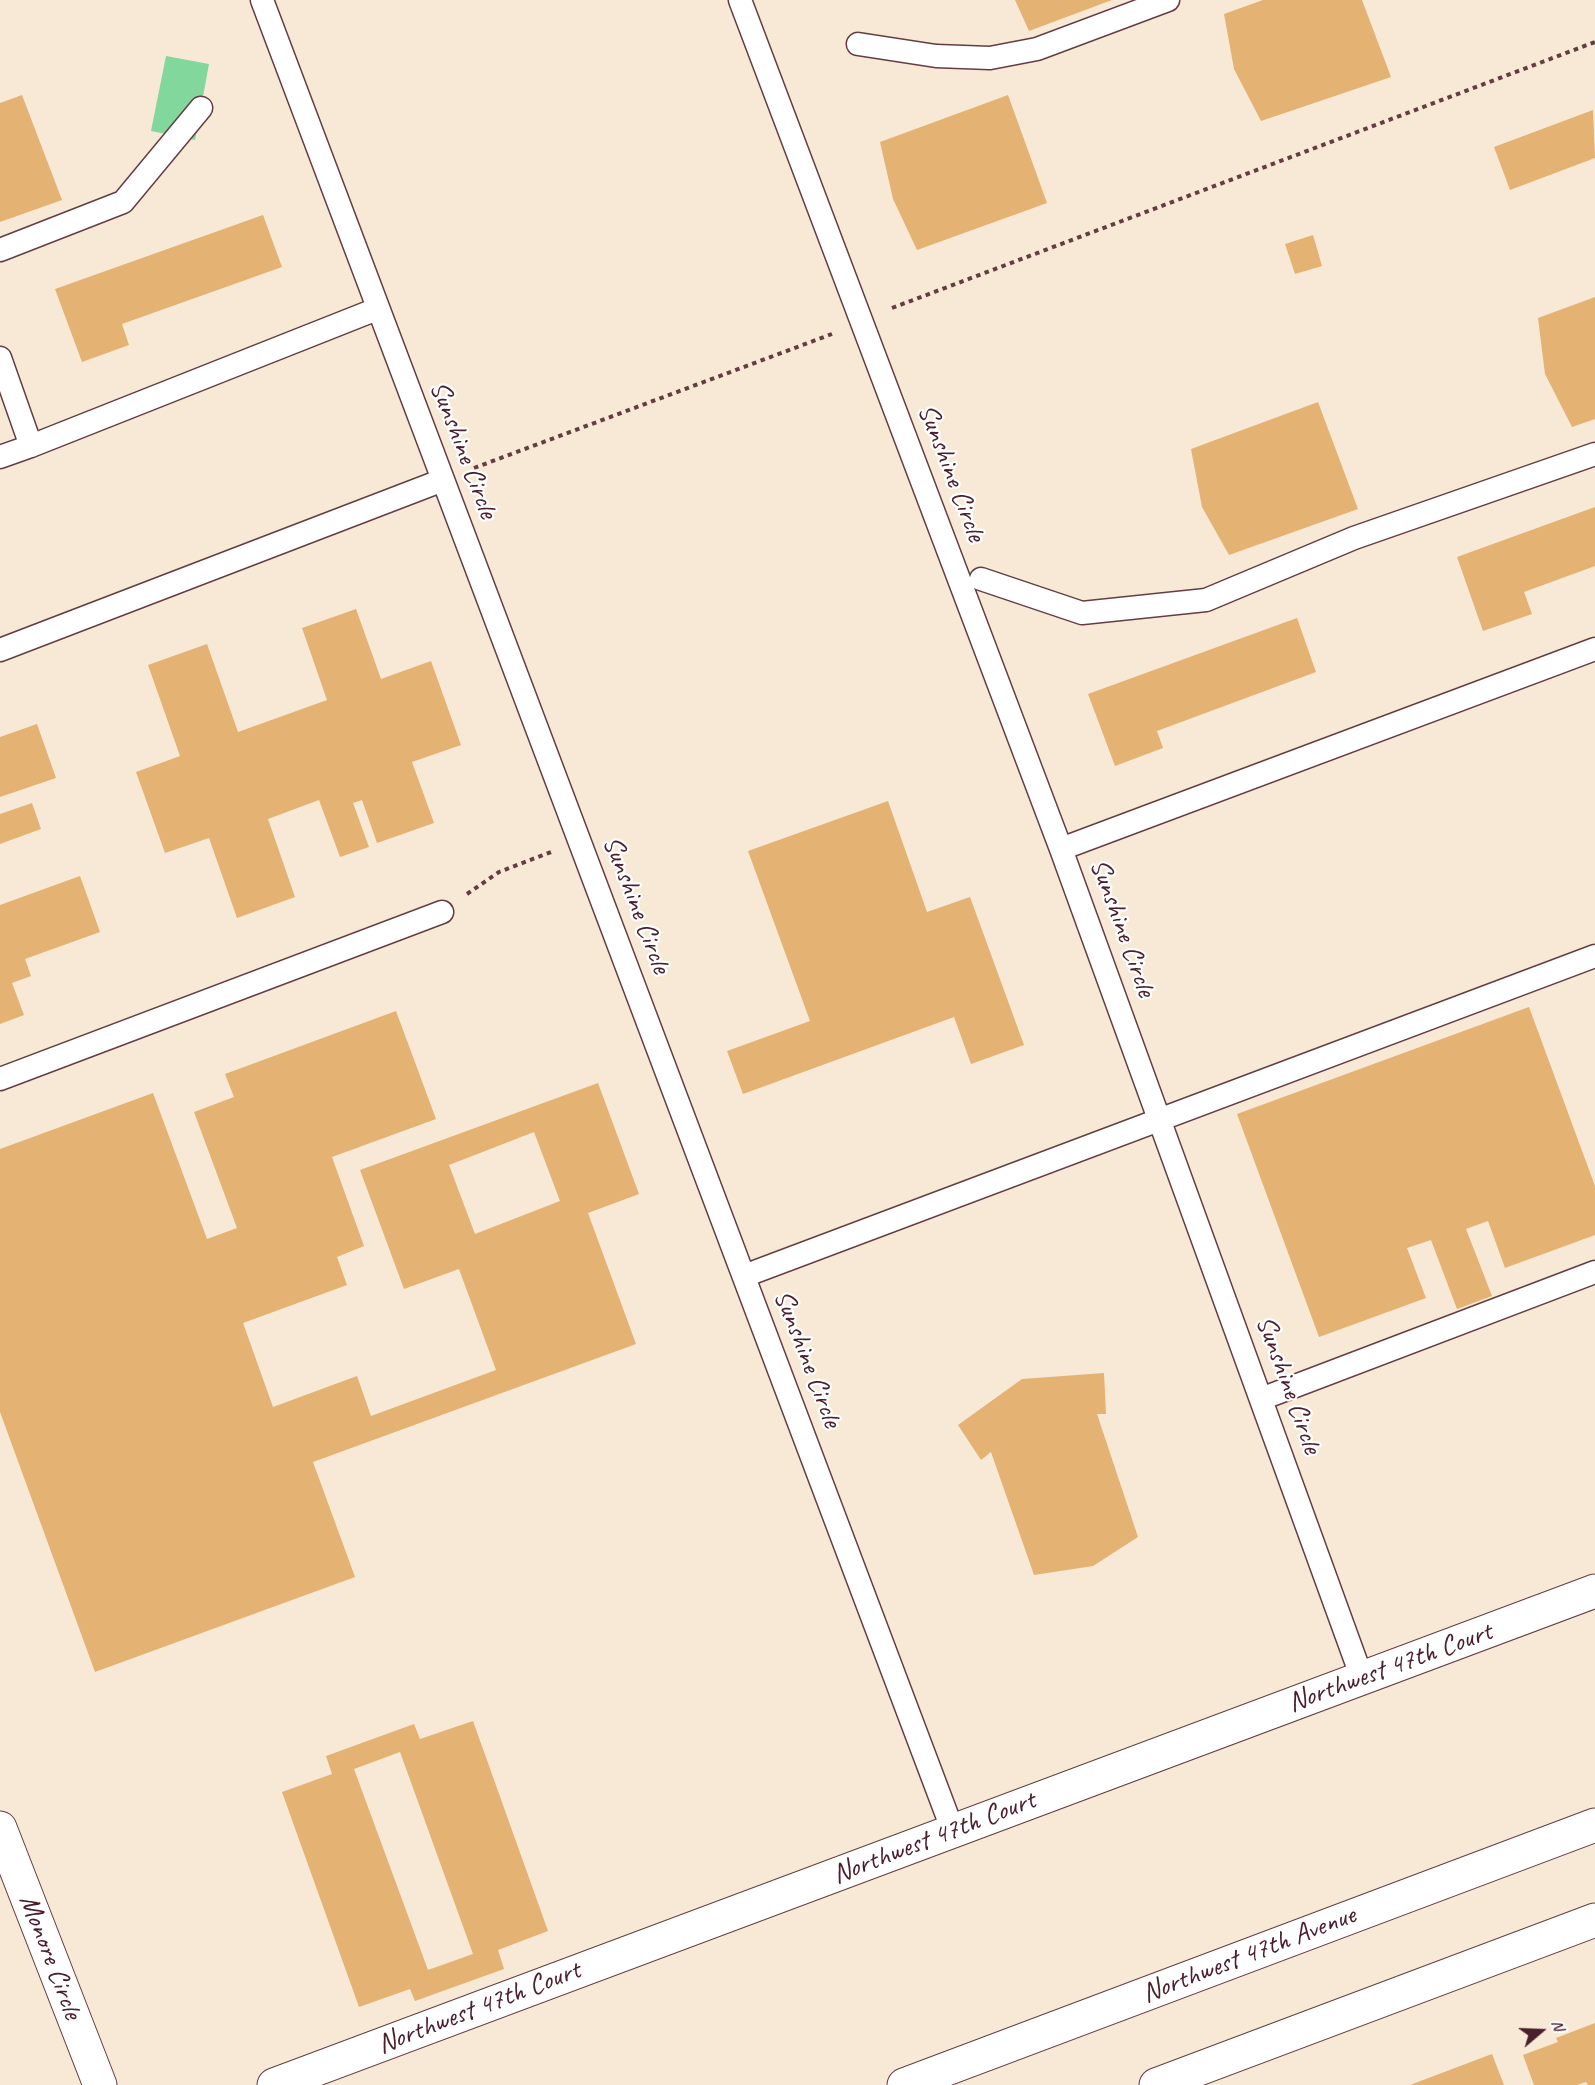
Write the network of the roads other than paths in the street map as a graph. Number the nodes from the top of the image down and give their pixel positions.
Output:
1 (262, 0) edge
2 (740, 0) edge
3 (1168, 0) edge
4 (858, 44) dead end
5 (201, 108) dead end
6 (0, 250) edge
7 (377, 309) junction
8 (0, 358) edge
9 (31, 446) junction
10 (1595, 454) edge
11 (0, 457) edge
12 (443, 480) junction
13 (981, 579) dead end
14 (1595, 649) edge
15 (0, 650) edge
16 (1061, 849) junction
17 (442, 912) road end
18 (1595, 956) edge
19 (0, 1079) edge
20 (1160, 1121) junction
21 (1595, 1272) edge
22 (744, 1276) junction
23 (1261, 1399) junction
24 (1595, 1591) edge
25 (1362, 1678) junction
26 (1595, 1825) edge
27 (0, 1828) edge
28 (953, 1831) junction
29 (1595, 1920) edge
30 (100, 2085) edge
31 (274, 2085) edge
32 (904, 2085) edge
33 (1156, 2085) edge

1 - 7 lane, Sunshine Circle
2 - 16 lane, Sunshine Circle
3 - 4 lane
5 - 6 lane
7 - 9 lane
7 - 12 lane, Sunshine Circle
8 - 9 lane
9 - 11 lane
10 - 13 lane
12 - 15 lane
12 - 22 lane, Sunshine Circle
14 - 16 lane
16 - 20 lane, Sunshine Circle
17 - 19 lane
18 - 20 lane
20 - 22 lane
20 - 23 lane, Sunshine Circle
21 - 23 lane
22 - 28 lane, Sunshine Circle
23 - 25 lane, Sunshine Circle
24 - 25 street, Northwest 47th Court
25 - 28 street, Northwest 47th Court
26 - 32 street, Northwest 47th Avenue
27 - 30 street, Monore Circle
28 - 31 street, Northwest 47th Court
29 - 33 street

